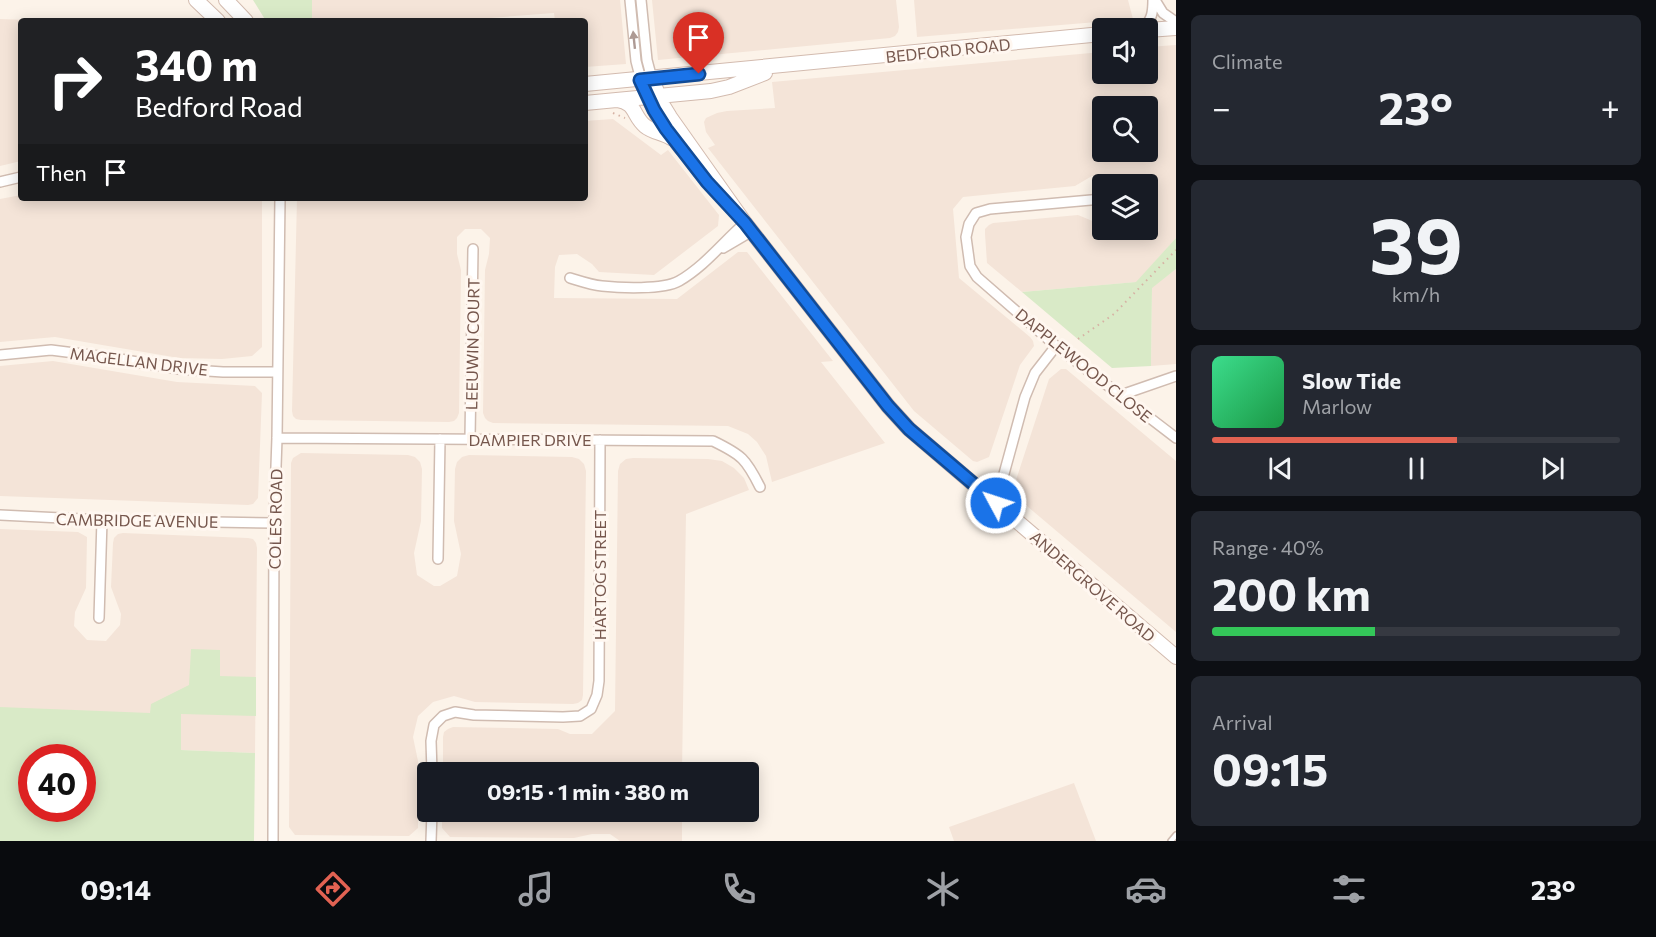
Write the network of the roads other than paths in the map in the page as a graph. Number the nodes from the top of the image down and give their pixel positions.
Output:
1 (196, 0) edge
2 (226, 0) edge
3 (630, 0) edge
4 (641, 0) edge
5 (1154, 0) edge
6 (215, 18) edge
7 (243, 18) edge
8 (1151, 18) edge
9 (1176, 22) edge
10 (1176, 28) edge
11 (1158, 29) edge
12 (1092, 31) edge
13 (793, 65) junction
14 (646, 79) junction
15 (588, 84) edge
16 (654, 97) junction
17 (616, 100) junction
18 (588, 103) edge
19 (679, 145) junction
20 (18, 178) edge
21 (0, 182) edge
22 (1092, 200) edge
23 (280, 201) edge
24 (748, 227) junction
25 (473, 249) dead end
26 (570, 278) dead end
27 (1056, 346) junction
28 (0, 355) edge
29 (277, 372) junction
30 (1176, 376) edge
31 (1121, 395) junction
32 (277, 438) junction
33 (470, 438) junction
34 (1176, 438) edge
35 (440, 439) junction
36 (600, 440) junction
37 (760, 488) dead end
38 (996, 503) junction
39 (0, 515) edge
40 (102, 520) junction
41 (274, 523) junction
42 (438, 559) dead end
43 (99, 618) dead end
44 (1176, 657) edge
45 (432, 762) edge
46 (432, 822) edge
47 (1176, 835) edge
48 (273, 841) edge
49 (431, 841) edge
50 (1171, 841) edge

1 - 6 street
2 - 7 street
14 -> 3 street
4 - 14 street
5 - 8 street
5 - 9 street
10 - 11 street
12 - 13 street, BEDFORD ROAD
13 - 14 street, BEDFORD ROAD
13 - 16 street, BEDFORD ROAD
14 - 15 street, BEDFORD ROAD
14 - 16 street, ANDERGROVE ROAD
16 - 17 street, BEDFORD ROAD
16 - 19 street, ANDERGROVE ROAD
16 - 24 street, ANDERGROVE ROAD
17 - 18 street, BEDFORD ROAD
17 - 19 street
19 - 24 street, ANDERGROVE ROAD
20 - 21 street
22 - 27 street, DAPPLEWOOD CLOSE
23 - 29 street, COLES ROAD
24 - 26 street
24 - 38 street, ANDERGROVE ROAD
25 - 33 street, LEEUWIN COURT
27 - 31 street, DAPPLEWOOD CLOSE
27 - 38 street
28 - 29 street, MAGELLAN DRIVE
29 - 32 street, COLES ROAD
30 - 31 street
31 - 34 street, DAPPLEWOOD CLOSE
32 - 35 street, DAMPIER DRIVE
32 - 41 street, COLES ROAD
33 - 35 street, DAMPIER DRIVE
33 - 36 street, DAMPIER DRIVE
35 - 42 street
36 - 37 street, DAMPIER DRIVE
36 - 45 street, HARTOG STREET
38 - 44 street, ANDERGROVE ROAD
39 - 40 street, CAMBRIDGE AVENUE
40 - 41 street, CAMBRIDGE AVENUE
40 - 43 street
41 - 48 street, COLES ROAD
46 - 49 street
47 - 50 lane

